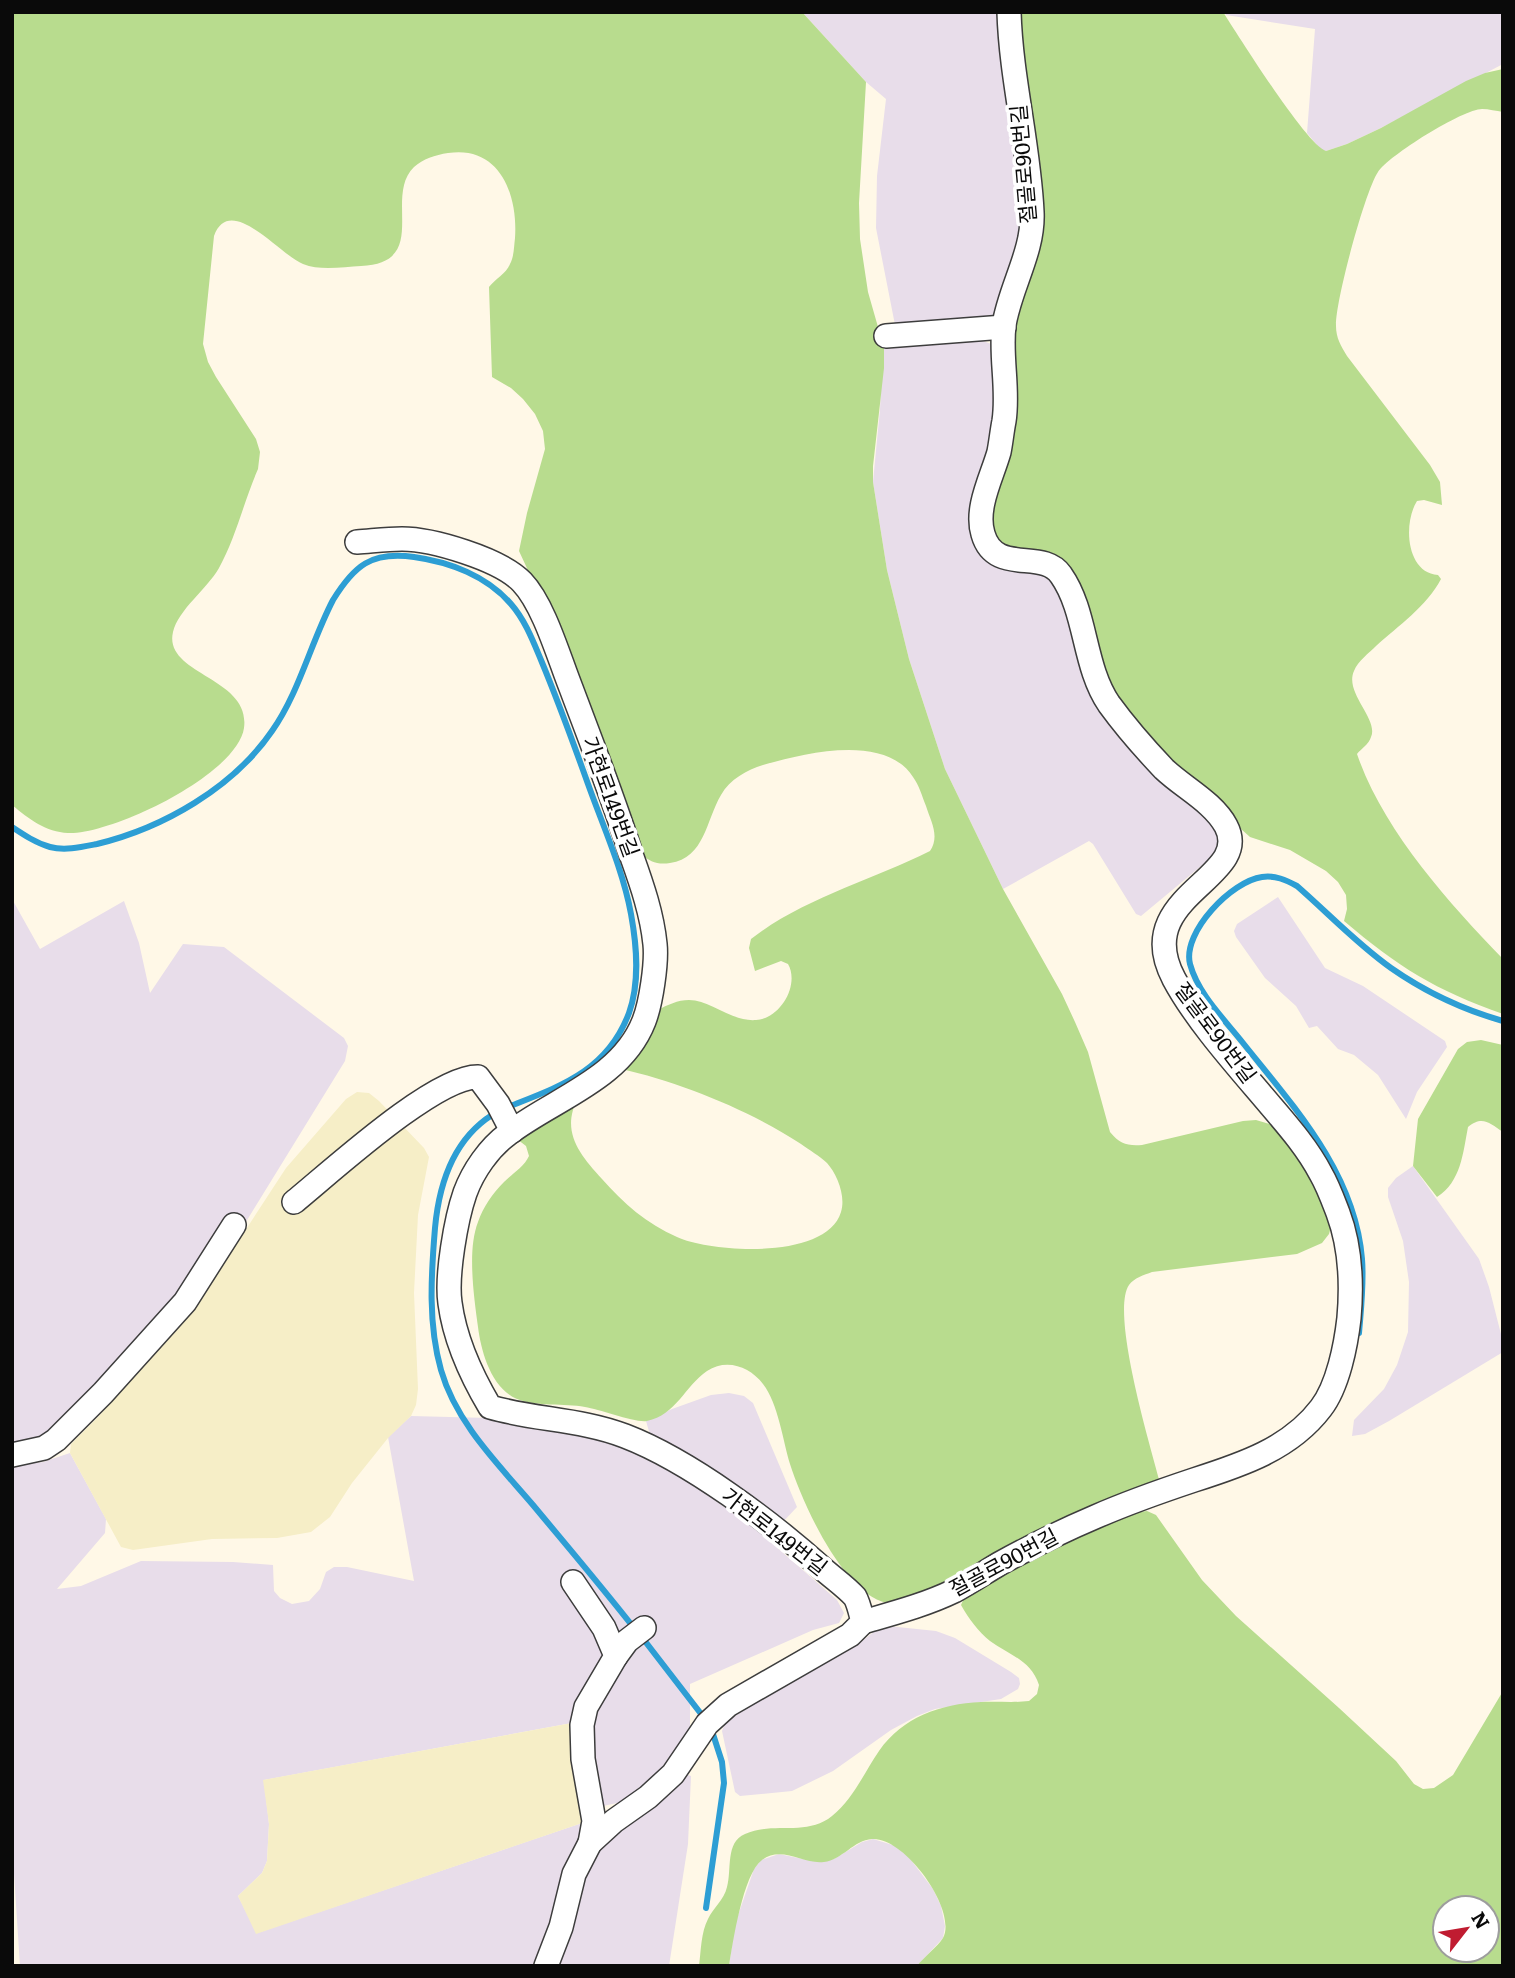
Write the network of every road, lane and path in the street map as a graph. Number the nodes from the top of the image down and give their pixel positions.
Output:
1 (1009, 12) edge
2 (1004, 327) junction
3 (886, 336) dead end
4 (357, 542) dead end
5 (512, 1131) junction
6 (294, 1202) dead end
7 (234, 1225) dead end
8 (12, 1455) edge
9 (573, 1582) dead end
10 (863, 1622) junction
11 (644, 1628) dead end
12 (616, 1656) junction
13 (590, 1843) junction
14 (546, 1966) edge

1 - 2 lane, 절골로90번길
2 - 3 lane
2 - 10 lane, 절골로90번길
4 - 5 lane, 가현로149번길
5 - 6 lane
5 - 10 lane, 가현로149번길
7 - 8 lane
9 - 12 lane
10 - 13 lane
11 - 12 lane
12 - 13 lane
13 - 14 lane

